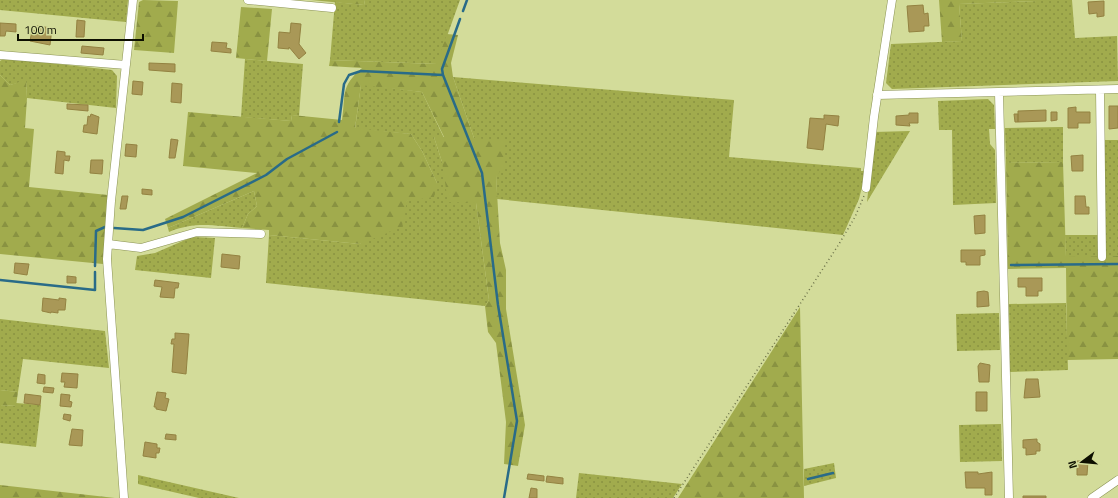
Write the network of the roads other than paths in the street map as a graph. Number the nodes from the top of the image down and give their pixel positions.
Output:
1 (133, 0) edge
2 (248, 0) edge
3 (892, 0) edge
4 (332, 8) dead end
5 (0, 55) edge
6 (126, 65) junction
7 (1118, 89) edge
8 (1100, 90) junction
9 (999, 93) junction
10 (877, 95) junction
11 (866, 188) road end
12 (261, 234) dead end
13 (108, 244) junction
14 (1102, 257) dead end
15 (1118, 480) edge
16 (124, 498) edge
17 (1009, 498) edge
18 (1092, 498) edge

1 - 6 street
2 - 4 street
3 - 10 street
5 - 6 street
6 - 13 street
7 - 8 street
8 - 9 street
8 - 14 street
9 - 10 street
9 - 17 street
10 - 11 street
12 - 13 street
13 - 16 street
15 - 18 street

